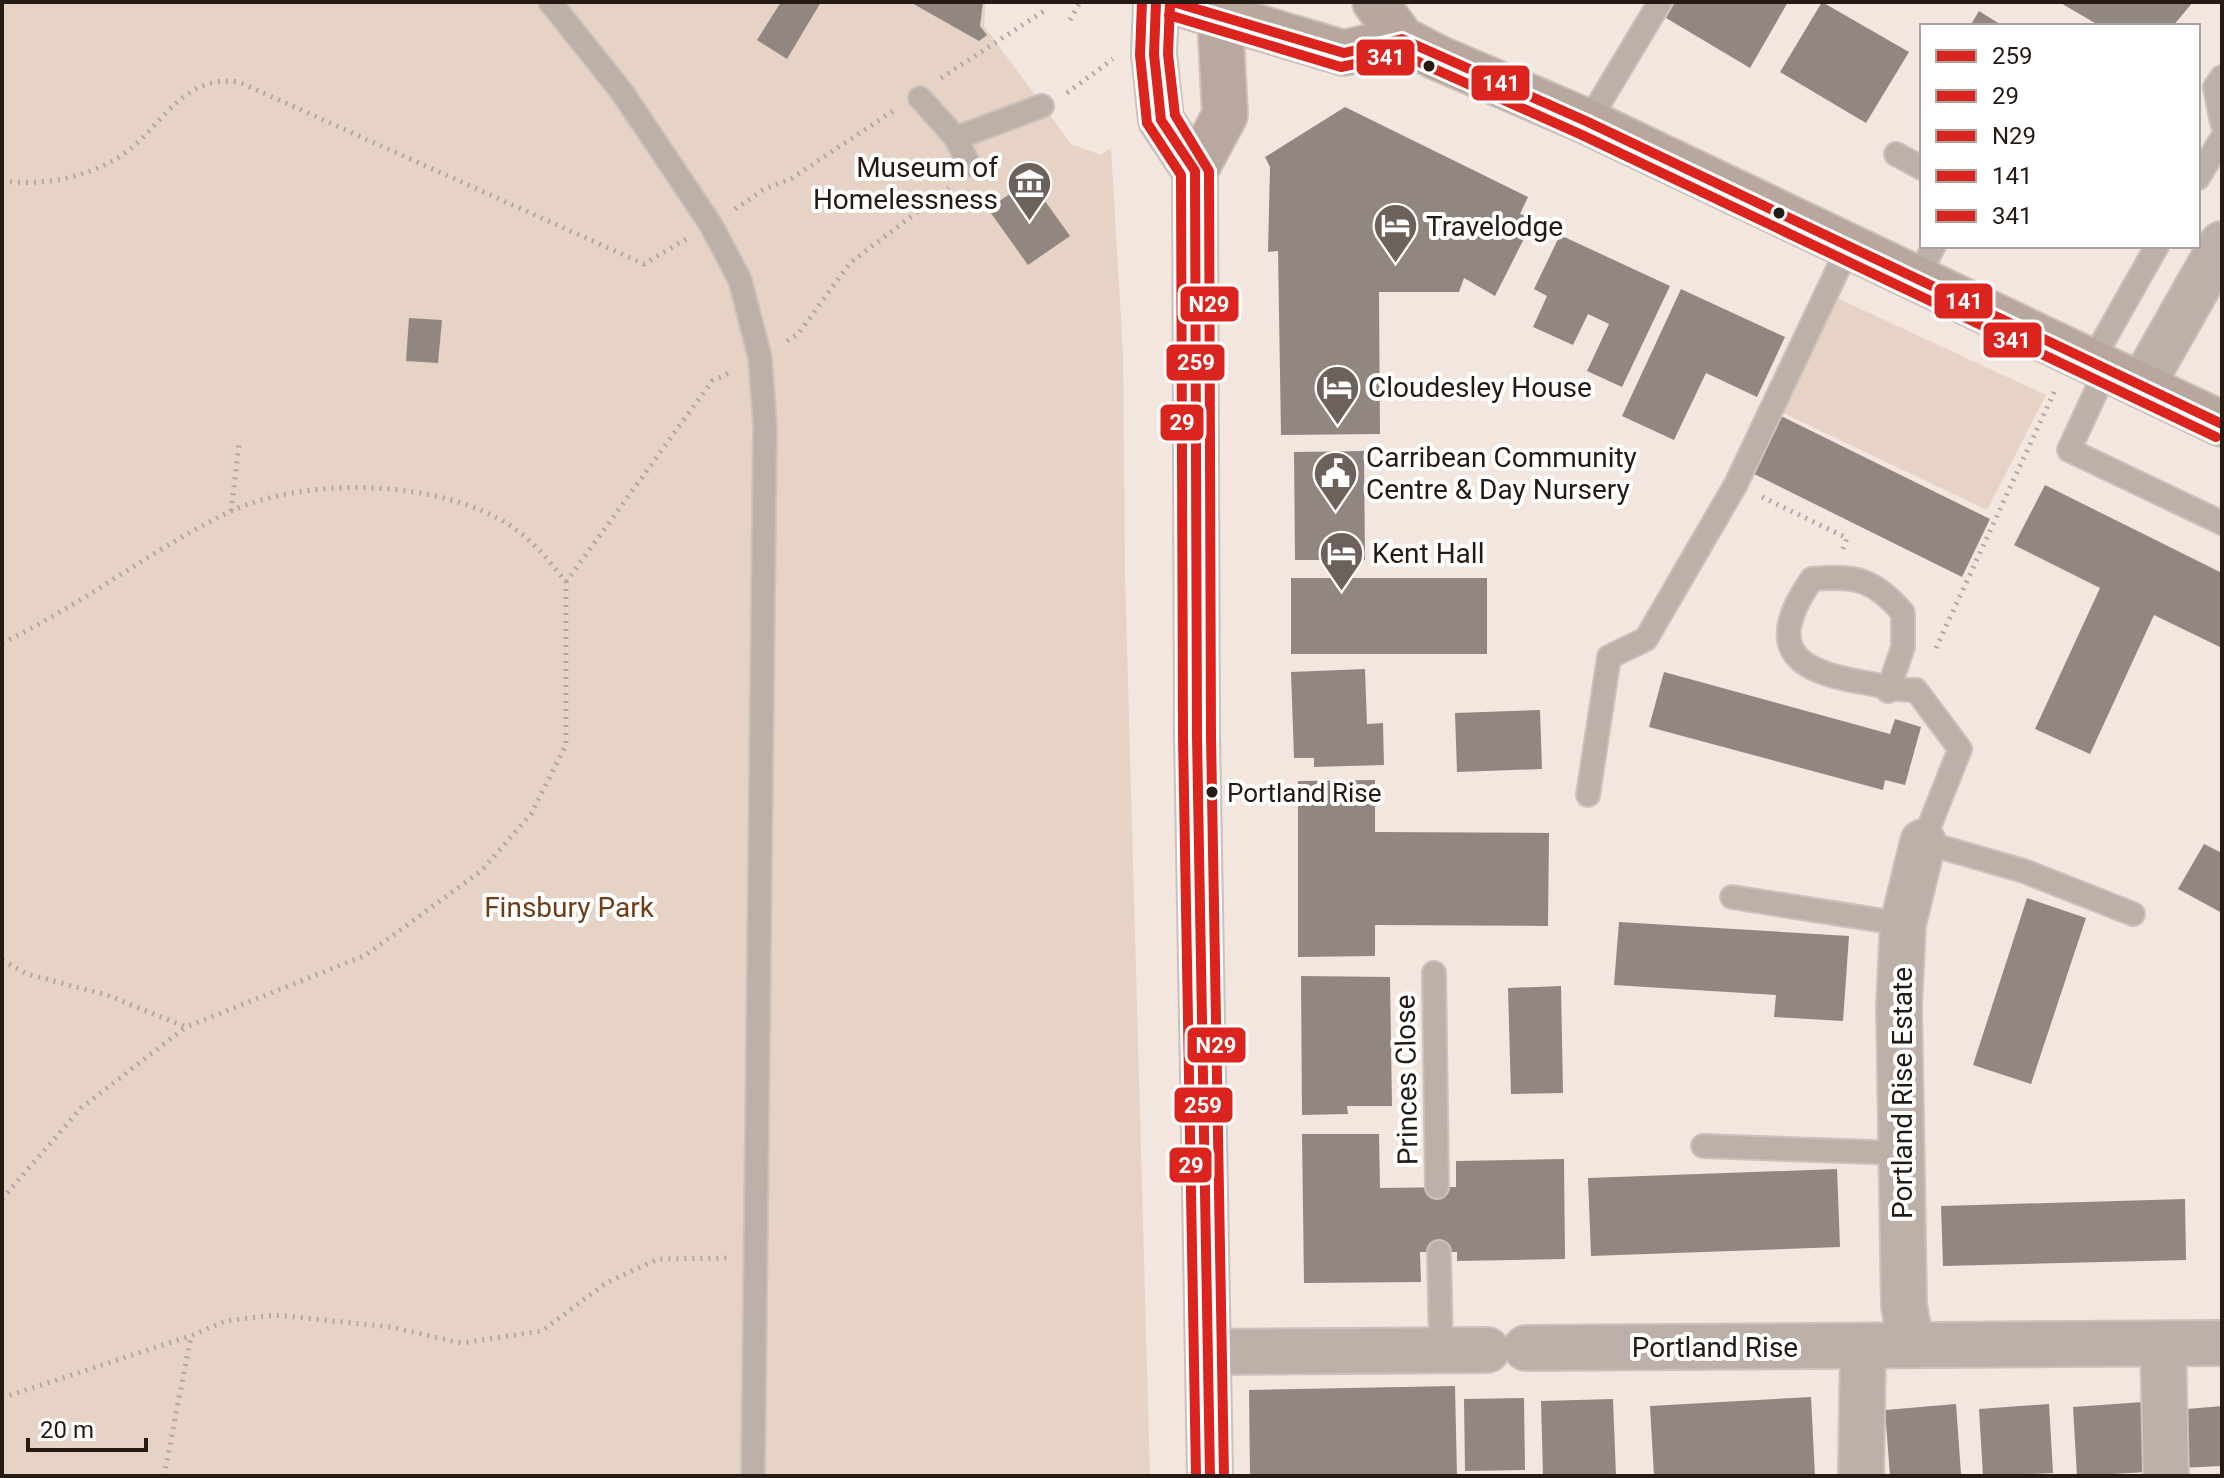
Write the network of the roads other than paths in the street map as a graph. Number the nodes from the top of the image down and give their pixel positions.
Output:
1 (550, 2) edge
2 (1156, 2) edge
3 (1173, 2) edge
4 (1375, 2) edge
5 (1660, 2) edge
6 (1222, 10) edge
7 (1402, 39) junction
8 (2222, 77) edge
9 (918, 96) road end
10 (1042, 106) dead end
11 (1588, 122) junction
12 (2222, 123) edge
13 (956, 138) junction
14 (2222, 138) edge
15 (1896, 154) dead end
16 (969, 165) dead end
17 (1920, 167) edge
18 (1195, 171) junction
19 (2200, 175) edge
20 (2222, 244) edge
21 (1849, 246) junction
22 (2156, 248) edge
23 (1926, 262) edge
24 (2114, 371) junction
25 (2222, 424) edge
26 (2222, 523) edge
27 (1888, 691) junction
28 (1588, 795) dead end
29 (1923, 842) junction
30 (1732, 897) dead end
31 (2133, 914) dead end
32 (1903, 924) junction
33 (1434, 973) dead end
34 (1703, 1146) dead end
35 (1901, 1153) junction
36 (1437, 1187) dead end
37 (1439, 1252) dead end
38 (2222, 1343) edge
39 (2163, 1344) junction
40 (1911, 1345) junction
41 (1863, 1346) junction
42 (1441, 1348) junction
43 (1208, 1352) junction
44 (753, 1476) edge
45 (1210, 1476) edge
46 (1861, 1476) edge
47 (2166, 1476) edge

1 - 44 lane
2 - 18 highway
3 - 6 main road
4 - 7 main road
5 - 11 lane
6 - 7 main road
6 - 18 highway
7 - 11 main road
8 - 12 lane
9 - 13 lane
10 - 13 lane
11 - 21 main road
13 - 16 lane
14 - 19 lane
15 - 17 lane
18 - 43 highway
20 - 24 street
21 - 23 main road
21 - 28 lane
22 - 24 lane
23 - 24 main road
24 - 25 main road
24 - 26 lane
27 - 27 lane
27 - 29 lane
29 - 31 lane
29 - 32 street, Portland Rise Estate
30 - 32 lane
32 - 35 street, Portland Rise Estate
33 - 36 lane, Princes Close
34 - 35 lane
35 - 40 street, Portland Rise Estate
37 - 42 lane
38 - 39 street, Portland Rise
39 - 40 street, Portland Rise
39 - 47 street
40 - 41 street, Portland Rise
41 - 42 street, Portland Rise
41 - 46 street
42 - 43 street, Portland Rise
43 - 45 highway

